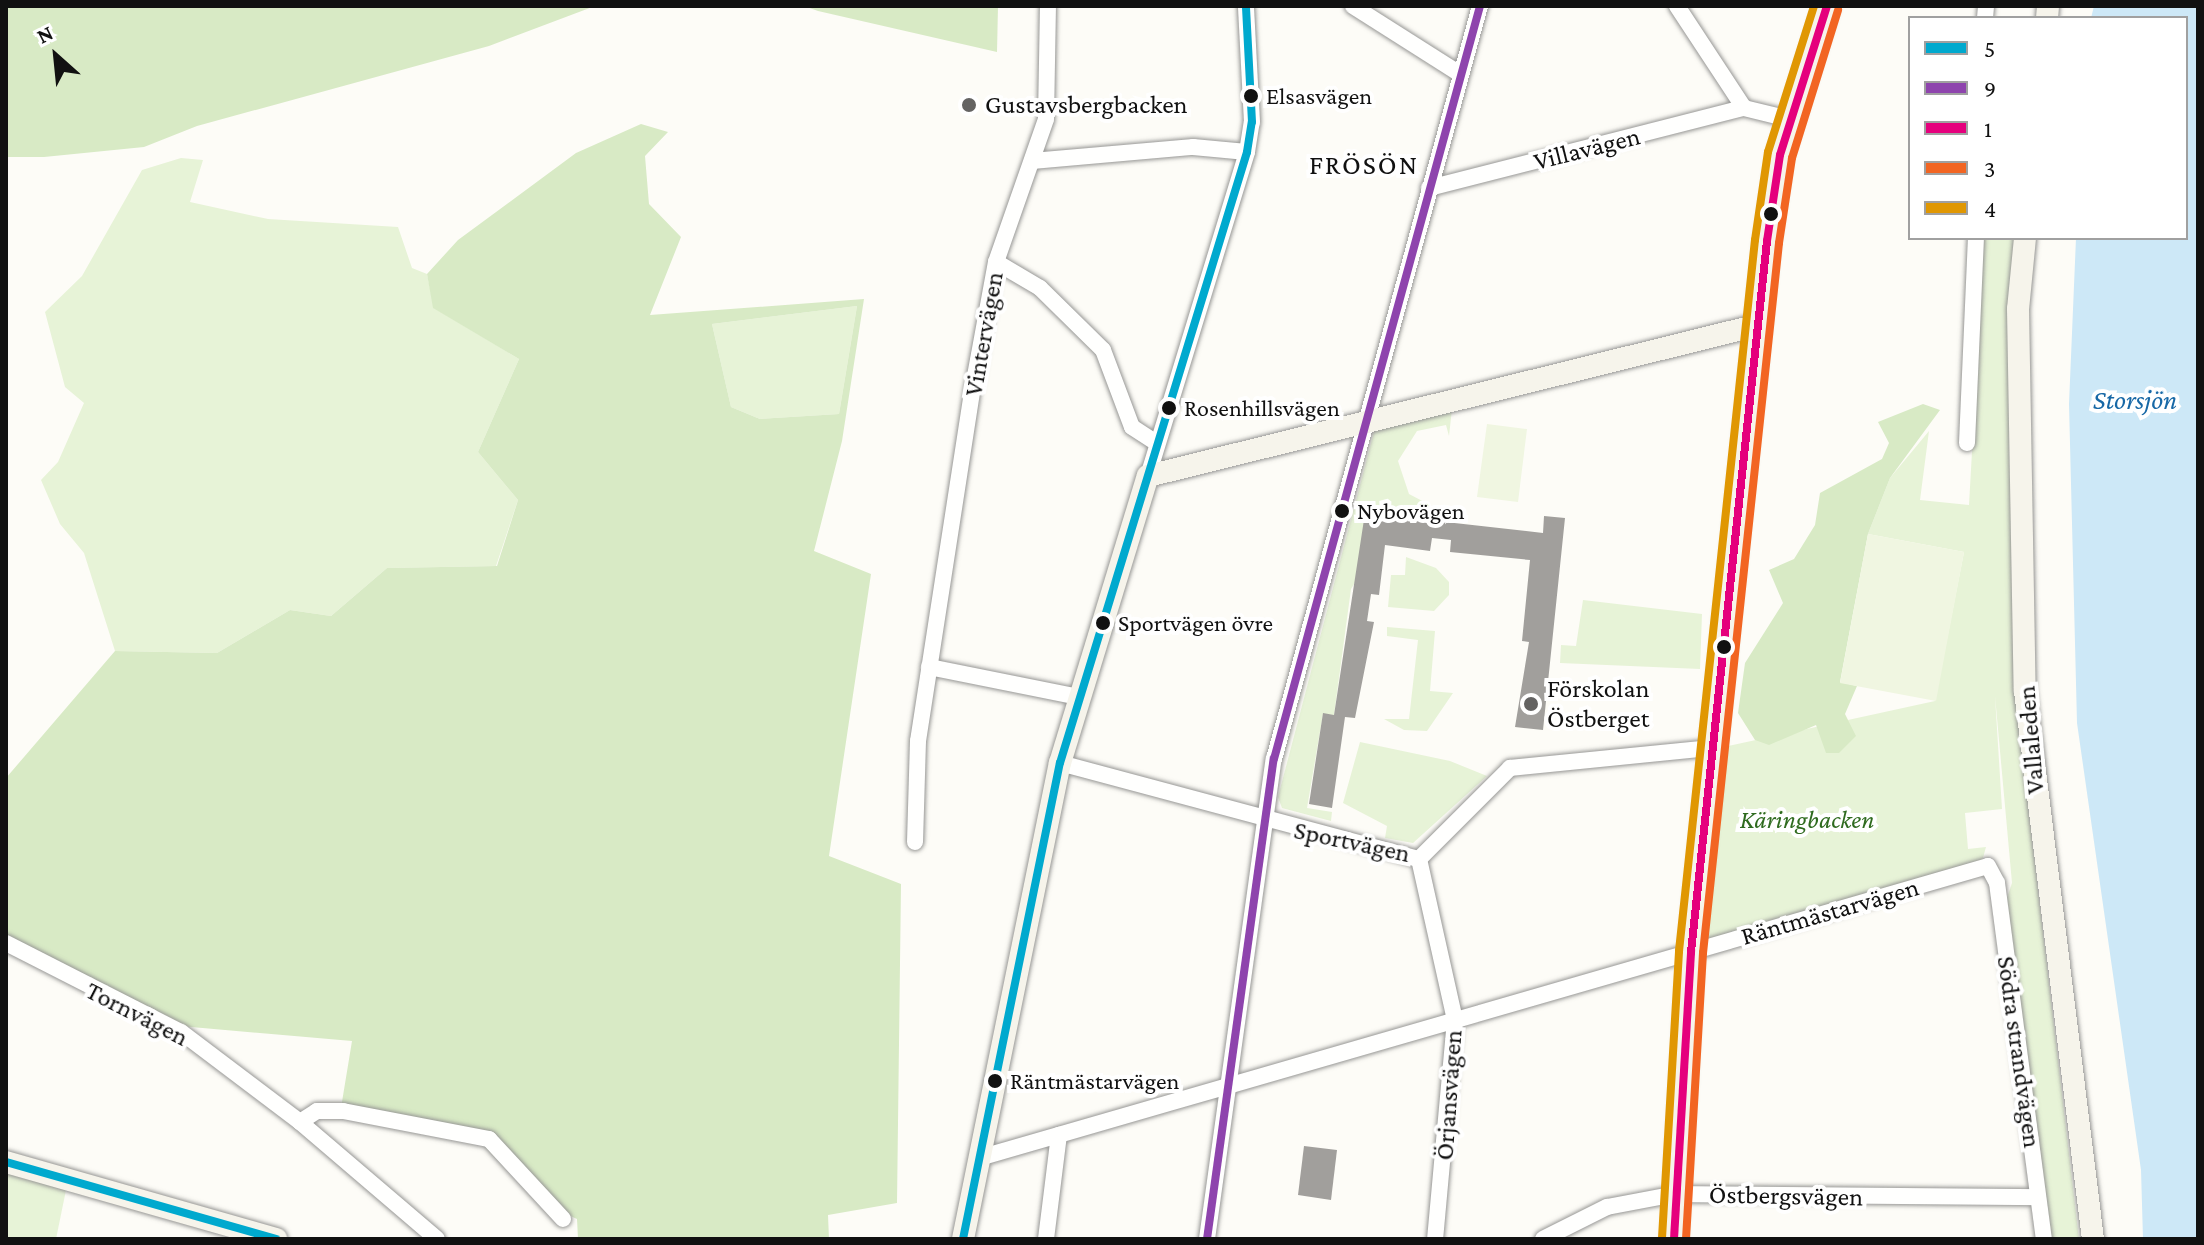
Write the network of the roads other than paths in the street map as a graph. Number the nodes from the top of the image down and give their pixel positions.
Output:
1 (1048, 6) edge
2 (1246, 6) edge
3 (1353, 6) edge
4 (1480, 6) edge
5 (1677, 6) edge
6 (1827, 6) edge
7 (1457, 72) junction
8 (1744, 108) junction
9 (1789, 119) junction
10 (1247, 152) junction
11 (1032, 161) junction
12 (1429, 188) junction
13 (1976, 240) edge
14 (2025, 240) edge
15 (996, 262) junction
16 (1758, 325) junction
17 (1363, 423) junction
18 (1157, 443) junction
19 (1967, 443) dead end
20 (1148, 476) junction
21 (929, 667) junction
22 (1079, 697) junction
23 (1711, 748) junction
24 (1060, 763) junction
25 (1262, 821) junction
26 (915, 842) dead end
27 (1419, 859) junction
28 (1988, 866) joint
29 (6, 943) edge
30 (1691, 952) junction
31 (1455, 1020) junction
32 (1232, 1085) junction
33 (300, 1122) junction
34 (1059, 1135) junction
35 (979, 1158) junction
36 (6, 1162) edge
37 (1676, 1194) junction
38 (2038, 1197) junction
39 (563, 1219) dead end
40 (276, 1239) edge
41 (437, 1239) edge
42 (963, 1239) edge
43 (1046, 1239) edge
44 (1207, 1239) edge
45 (1435, 1239) edge
46 (1543, 1239) edge
47 (1674, 1239) edge
48 (2044, 1239) edge
49 (2093, 1239) edge

1 - 11 street, Vintervägen
2 - 10 street
3 - 7 street
4 - 7 street
5 - 8 street
6 - 9 street
7 - 12 street
8 - 9 street
8 - 12 street, Villavägen
9 - 16 street
10 - 11 street
10 - 18 street
11 - 15 street, Vintervägen
12 - 17 street
13 - 19 street
14 - 49 street, Vallaleden
15 - 18 street
15 - 21 street, Vintervägen
16 - 17 street
16 - 23 street
17 - 20 street
17 - 25 street
18 - 20 street
20 - 22 street
21 - 22 street
21 - 26 street, Vintervägen
22 - 24 street
23 - 27 street, Sportvägen
23 - 30 street
24 - 25 street, Sportvägen
24 - 35 street
25 - 27 street, Sportvägen
25 - 32 street
27 - 31 street, Örjansvägen
28 - 30 street, Räntmästarvägen
28 - 38 street, Södra strandvägen
29 - 33 street, Tornvägen
30 - 31 street, Räntmästarvägen
30 - 37 street
31 - 32 street, Räntmästarvägen
31 - 45 street, Örjansvägen
32 - 34 street, Räntmästarvägen
32 - 44 street
33 - 39 street
33 - 41 street, Tornvägen
34 - 35 street, Räntmästarvägen
34 - 43 street
35 - 42 street
36 - 40 street
37 - 38 street, Östbergsvägen
37 - 46 street, Östbergsvägen
37 - 47 street
38 - 48 street, Södra strandvägen

